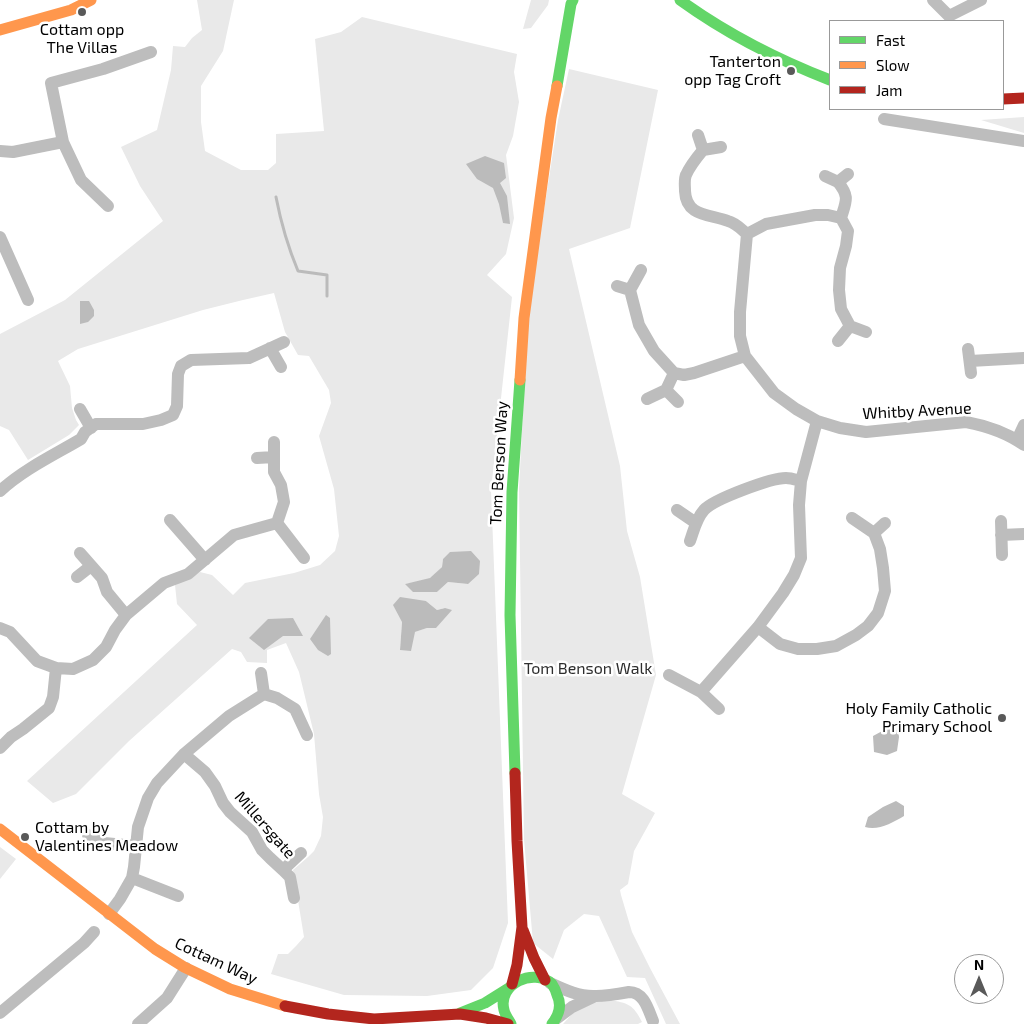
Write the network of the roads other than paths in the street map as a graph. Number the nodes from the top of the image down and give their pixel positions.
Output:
1 (91, 0) edge
2 (680, 0) edge
3 (933, 0) edge
4 (981, 0) edge
5 (571, 1) edge
6 (69, 5) edge
7 (949, 19) edge
8 (0, 30) edge
9 (151, 52) dead end
10 (829, 80) edge
11 (1024, 98) edge
12 (1004, 100) edge
13 (884, 119) dead end
14 (698, 135) dead end
15 (1024, 141) edge
16 (63, 142) junction
17 (721, 146) dead end
18 (703, 150) junction
19 (0, 151) edge
20 (825, 176) dead end
21 (108, 206) dead end
22 (841, 218) junction
23 (747, 234) junction
24 (0, 236) edge
25 (641, 270) dead end
26 (618, 286) dead end
27 (630, 290) junction
28 (28, 300) dead end
29 (850, 326) junction
30 (866, 332) dead end
31 (838, 341) dead end
32 (284, 342) dead end
33 (270, 348) junction
34 (745, 356) junction
35 (1024, 358) edge
36 (970, 361) dead end
37 (281, 366) dead end
38 (674, 373) junction
39 (666, 390) junction
40 (647, 399) dead end
41 (678, 402) dead end
42 (80, 409) dead end
43 (817, 421) junction
44 (1024, 424) edge
45 (91, 428) junction
46 (274, 442) dead end
47 (1020, 442) edge
48 (274, 457) junction
49 (257, 458) dead end
50 (801, 481) junction
51 (0, 491) edge
52 (677, 510) dead end
53 (852, 518) dead end
54 (170, 520) dead end
55 (1001, 521) dead end
56 (277, 523) junction
57 (696, 523) junction
58 (885, 523) dead end
59 (874, 533) junction
60 (1024, 534) edge
61 (1001, 535) junction
62 (690, 541) dead end
63 (80, 553) dead end
64 (1002, 555) dead end
65 (304, 558) dead end
66 (205, 560) junction
67 (91, 566) junction
68 (77, 577) dead end
69 (126, 615) junction
70 (758, 627) junction
71 (0, 628) edge
72 (56, 668) junction
73 (261, 673) dead end
74 (669, 675) dead end
75 (701, 692) junction
76 (264, 694) junction
77 (719, 709) dead end
78 (307, 736) dead end
79 (0, 748) edge
80 (184, 754) junction
81 (0, 829) edge
82 (88, 835) dead end
83 (136, 846) junction
84 (301, 853) dead end
85 (283, 870) junction
86 (132, 878) junction
87 (178, 896) dead end
88 (294, 898) dead end
89 (109, 914) junction
90 (522, 927) junction
91 (94, 932) dead end
92 (186, 968) junction
93 (547, 981) junction
94 (510, 986) junction
95 (596, 996) junction
96 (0, 1013) edge
97 (460, 1014) junction
98 (653, 1021) dead end
99 (554, 1022) edge
100 (138, 1024) edge
101 (510, 1024) edge

1 - 6 main road
2 - 10 main road
3 - 7 street
4 - 7 street
5 - 90 main road, Tom Benson Way
6 - 8 main road
9 - 16 street
11 - 12 main road
13 - 15 street
14 - 18 street
16 - 19 street
16 - 21 street
17 - 18 street
18 - 23 street
20 - 22 street
22 - 23 street
22 - 29 street
23 - 34 street, Whitby Avenue
24 - 28 street
25 - 27 street
26 - 27 street
27 - 38 street
29 - 30 street
29 - 31 street
32 - 33 street
33 - 37 street
33 - 45 street
34 - 38 street
34 - 43 street, Whitby Avenue
35 - 36 street
38 - 39 street
39 - 40 street
39 - 41 street
42 - 45 street
43 - 47 street, Whitby Avenue
43 - 50 street
44 - 47 street
45 - 51 street
46 - 48 street
48 - 49 street
48 - 56 street
50 - 57 street
50 - 70 street
52 - 57 street
53 - 59 street
54 - 66 street
55 - 61 street
56 - 65 street
56 - 66 street
57 - 62 street
58 - 59 street
59 - 70 street
60 - 61 street
61 - 64 street
63 - 67 street
66 - 69 street
67 - 68 street
67 - 69 street
69 - 72 street
70 - 75 street
71 - 72 street
72 - 79 street
73 - 76 street
74 - 75 street
75 - 77 street
76 - 78 street
76 - 80 street
80 - 83 street
80 - 85 street, Millersgate
81 - 89 main road, Cottam Way
82 - 83 street
83 - 86 street
84 - 85 street
85 - 88 street, Millersgate
86 - 87 street
86 - 89 street
89 - 92 main road, Cottam Way
90 - 93 main road, Tom Benson Way
90 - 94 main road, Tom Benson Way
91 - 96 street
92 - 97 main road, Cottam Way
92 - 100 street
93 - 94 main road, Cottam Way
93 - 95 street
93 - 99 main road, Tom Benson Way
94 - 97 main road, Cottam Way
94 - 101 main road, Tom Benson Way
95 - 98 street
95 - 99 street
97 - 101 main road, Cottam Way

